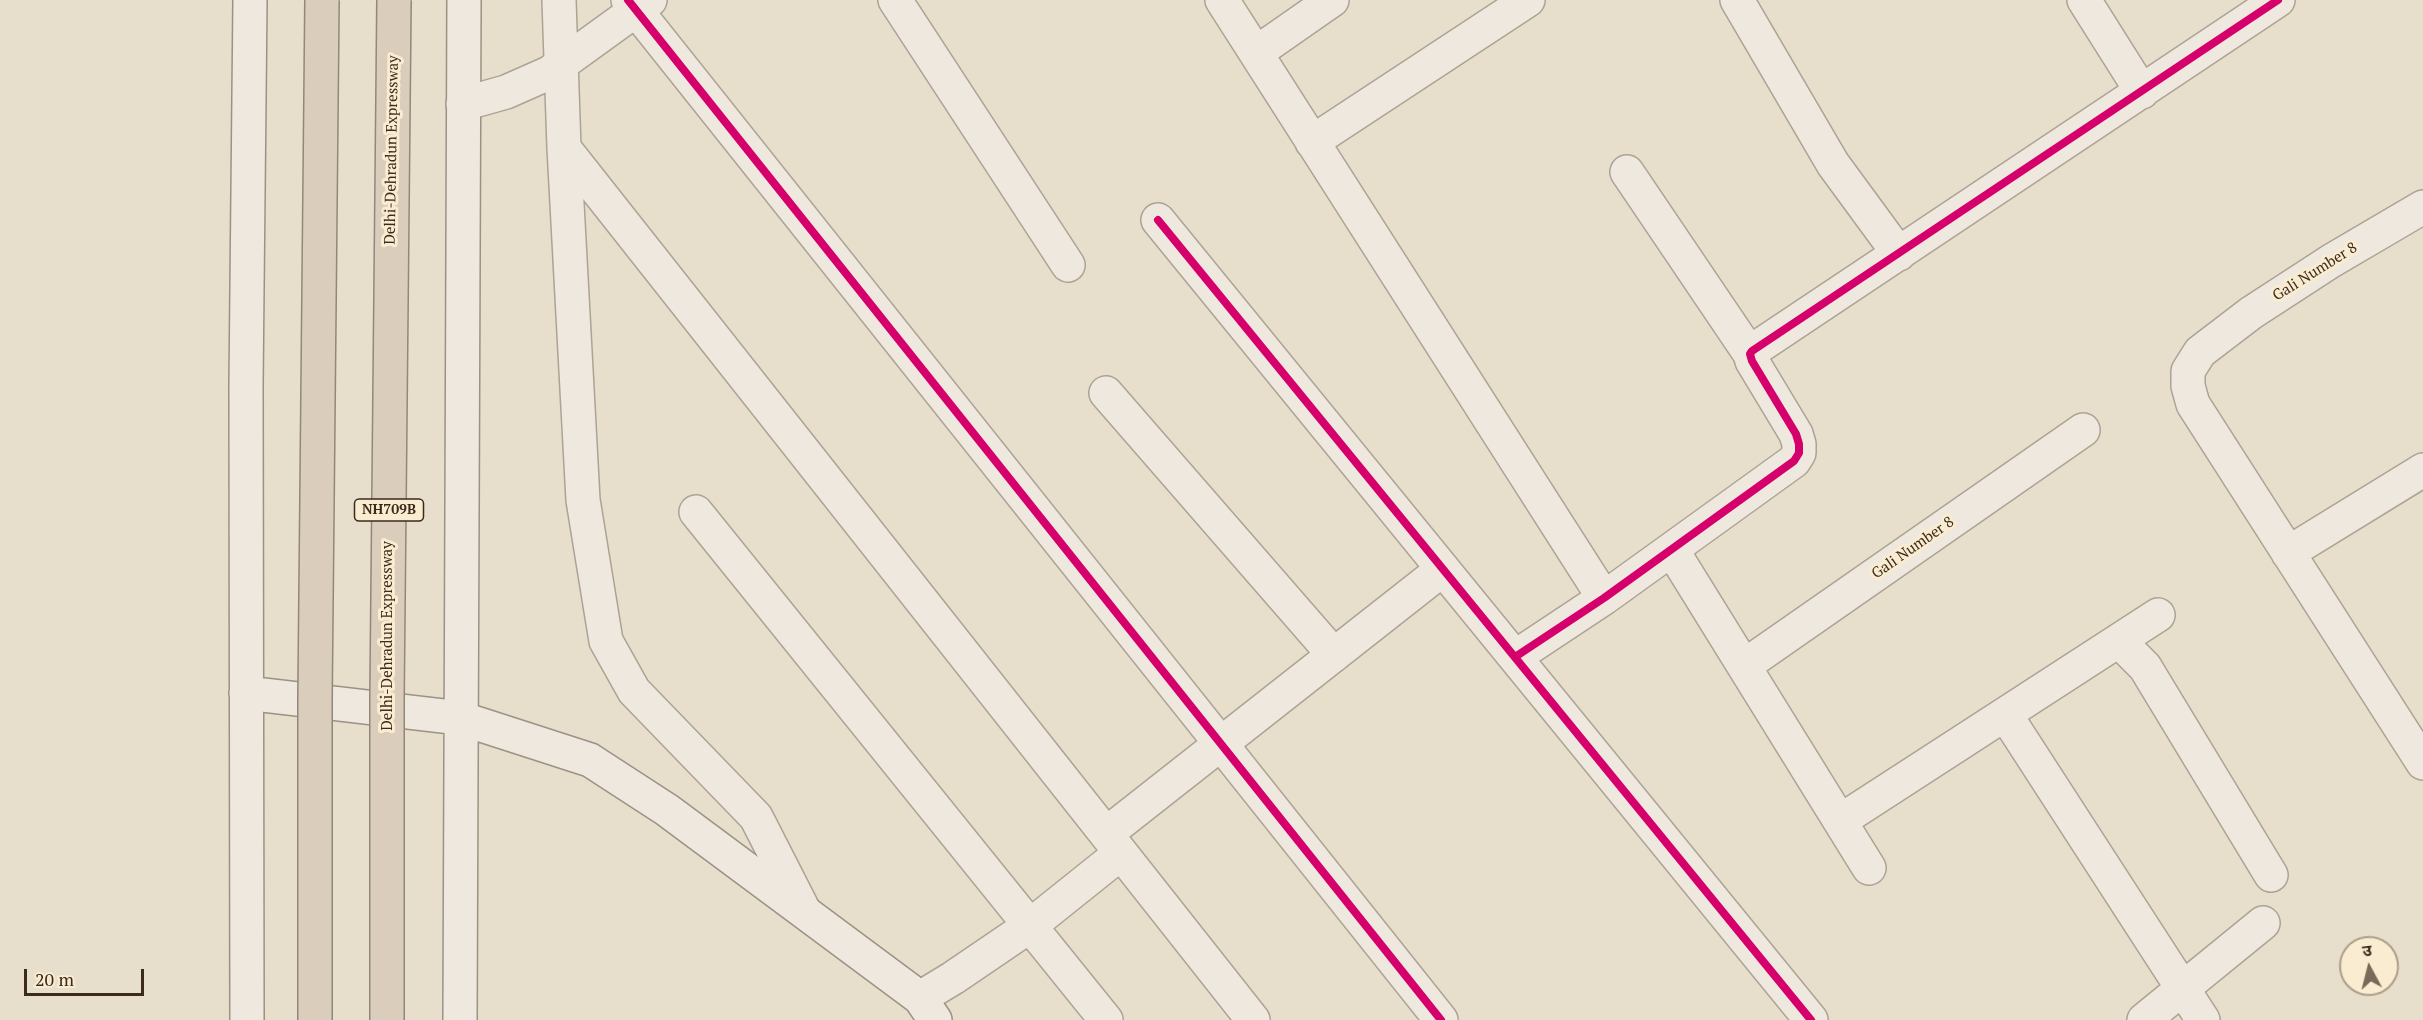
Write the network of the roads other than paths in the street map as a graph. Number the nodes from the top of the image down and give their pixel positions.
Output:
1 (250, 0) edge
2 (322, 0) edge
3 (393, 0) edge
4 (464, 0) edge
5 (559, 0) edge
6 (895, 0) edge
7 (1222, 0) edge
8 (1332, 0) edge
9 (1528, 0) edge
10 (1737, 0) edge
11 (2084, 0) edge
12 (2278, 0) edge
13 (638, 4) edge
14 (1256, 53) junction
15 (554, 70) junction
16 (2142, 92) junction
17 (463, 104) junction
18 (1312, 142) junction
19 (564, 148) junction
20 (1627, 172) dead end
21 (2423, 207) edge
22 (1158, 220) dead end
23 (1899, 255) junction
24 (1068, 265) dead end
25 (1749, 354) junction
26 (1106, 393) dead end
27 (2083, 430) dead end
28 (2423, 470) edge
29 (696, 512) dead end
30 (1672, 550) junction
31 (2288, 553) junction
32 (1443, 569) junction
33 (1604, 598) junction
34 (2158, 615) dead end
35 (2119, 641) junction
36 (1334, 655) junction
37 (1515, 657) junction
38 (1744, 666) junction
39 (246, 693) junction
40 (2005, 714) junction
41 (460, 718) junction
42 (1220, 744) junction
43 (2423, 762) edge
44 (1840, 821) junction
45 (1114, 843) junction
46 (1869, 868) dead end
47 (2271, 875) dead end
48 (804, 911) junction
49 (2263, 923) dead end
50 (1031, 925) junction
51 (2182, 989) junction
52 (927, 1009) edge
53 (247, 1020) edge
54 (315, 1020) edge
55 (387, 1020) edge
56 (460, 1020) edge
57 (1106, 1020) edge
58 (1253, 1020) edge
59 (1441, 1020) edge
60 (1811, 1020) edge
61 (2144, 1020) edge
62 (2203, 1020) edge

1 - 39 street
2 - 54 highway, bridge
3 - 55 highway, Delhi-Dehradun Expressway / NH709B, bridge
4 - 17 street
5 - 15 street
6 - 24 street
7 - 14 street
8 - 14 street
9 - 18 street
10 - 23 street
11 - 16 street
12 - 16 street
13 - 15 street
13 - 42 street
14 - 18 street
15 - 17 street
15 - 19 street
16 - 23 street
17 - 41 street
18 - 33 street
19 - 45 street
19 - 48 street
20 - 25 street
21 - 31 street, Gali Number 8
22 - 32 street
23 - 25 street
25 - 30 street
26 - 36 street
27 - 38 street, Gali Number 8
28 - 31 street
29 - 50 street
30 - 33 street
30 - 38 street
31 - 43 street
32 - 36 street
32 - 37 street
33 - 37 street
34 - 35 street
35 - 40 street
35 - 47 street
36 - 42 street
37 - 60 street
38 - 44 street
39 - 41 street
39 - 53 street
40 - 44 street
40 - 51 street
41 - 48 street
41 - 56 street
42 - 45 street
42 - 59 street
44 - 46 street
45 - 50 street
45 - 58 street
48 - 52 street
49 - 51 street
50 - 52 street
50 - 57 street
51 - 61 street
51 - 62 street

